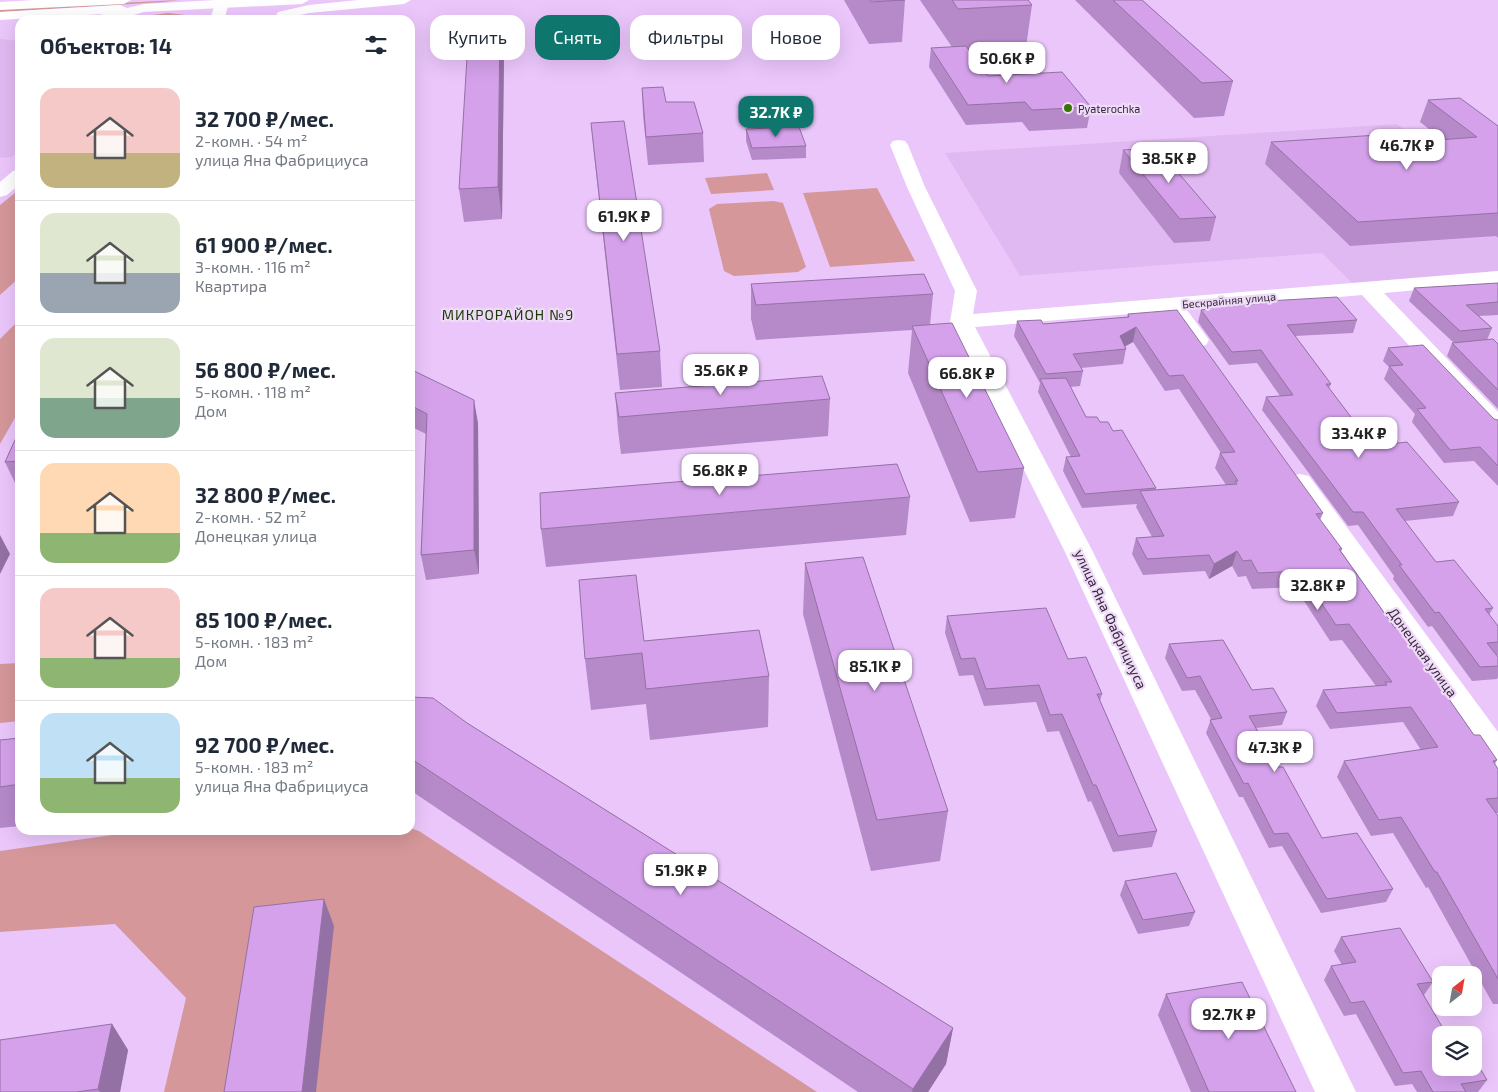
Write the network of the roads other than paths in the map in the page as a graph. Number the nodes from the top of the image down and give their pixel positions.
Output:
1 (124, 0) edge
2 (198, 0) edge
3 (302, 0) edge
4 (404, 0) edge
5 (223, 2) edge
6 (0, 6) edge
7 (172, 7) junction
8 (144, 8) junction
9 (0, 15) edge
10 (32, 15) edge
11 (118, 15) edge
12 (200, 15) edge
13 (219, 15) edge
14 (283, 15) edge
15 (15, 16) edge
16 (0, 29) edge
17 (15, 30) edge
18 (899, 145) dead end
19 (15, 162) edge
20 (0, 174) edge
21 (15, 179) edge
22 (0, 191) edge
23 (1498, 278) edge
24 (1367, 288) junction
25 (1172, 304) junction
26 (961, 322) junction
27 (1213, 361) edge
28 (1498, 426) edge
29 (1283, 458) edge
30 (1498, 757) edge
31 (1336, 1092) edge

1 - 6 street
2 - 7 street
3 - 5 street
4 - 14 street
5 - 7 street
5 - 13 street
7 - 8 street
7 - 12 street
8 - 10 street
8 - 11 street
9 - 15 street
16 - 17 street
18 - 26 street
19 - 20 street
21 - 22 street
23 - 24 street, Бескрайняя улица
24 - 25 street, Бескрайняя улица
24 - 28 street
25 - 26 street, Бескрайняя улица
25 - 27 street
26 - 31 street, улица Яна Фабрициуса
29 - 30 street, Донецкая улица

